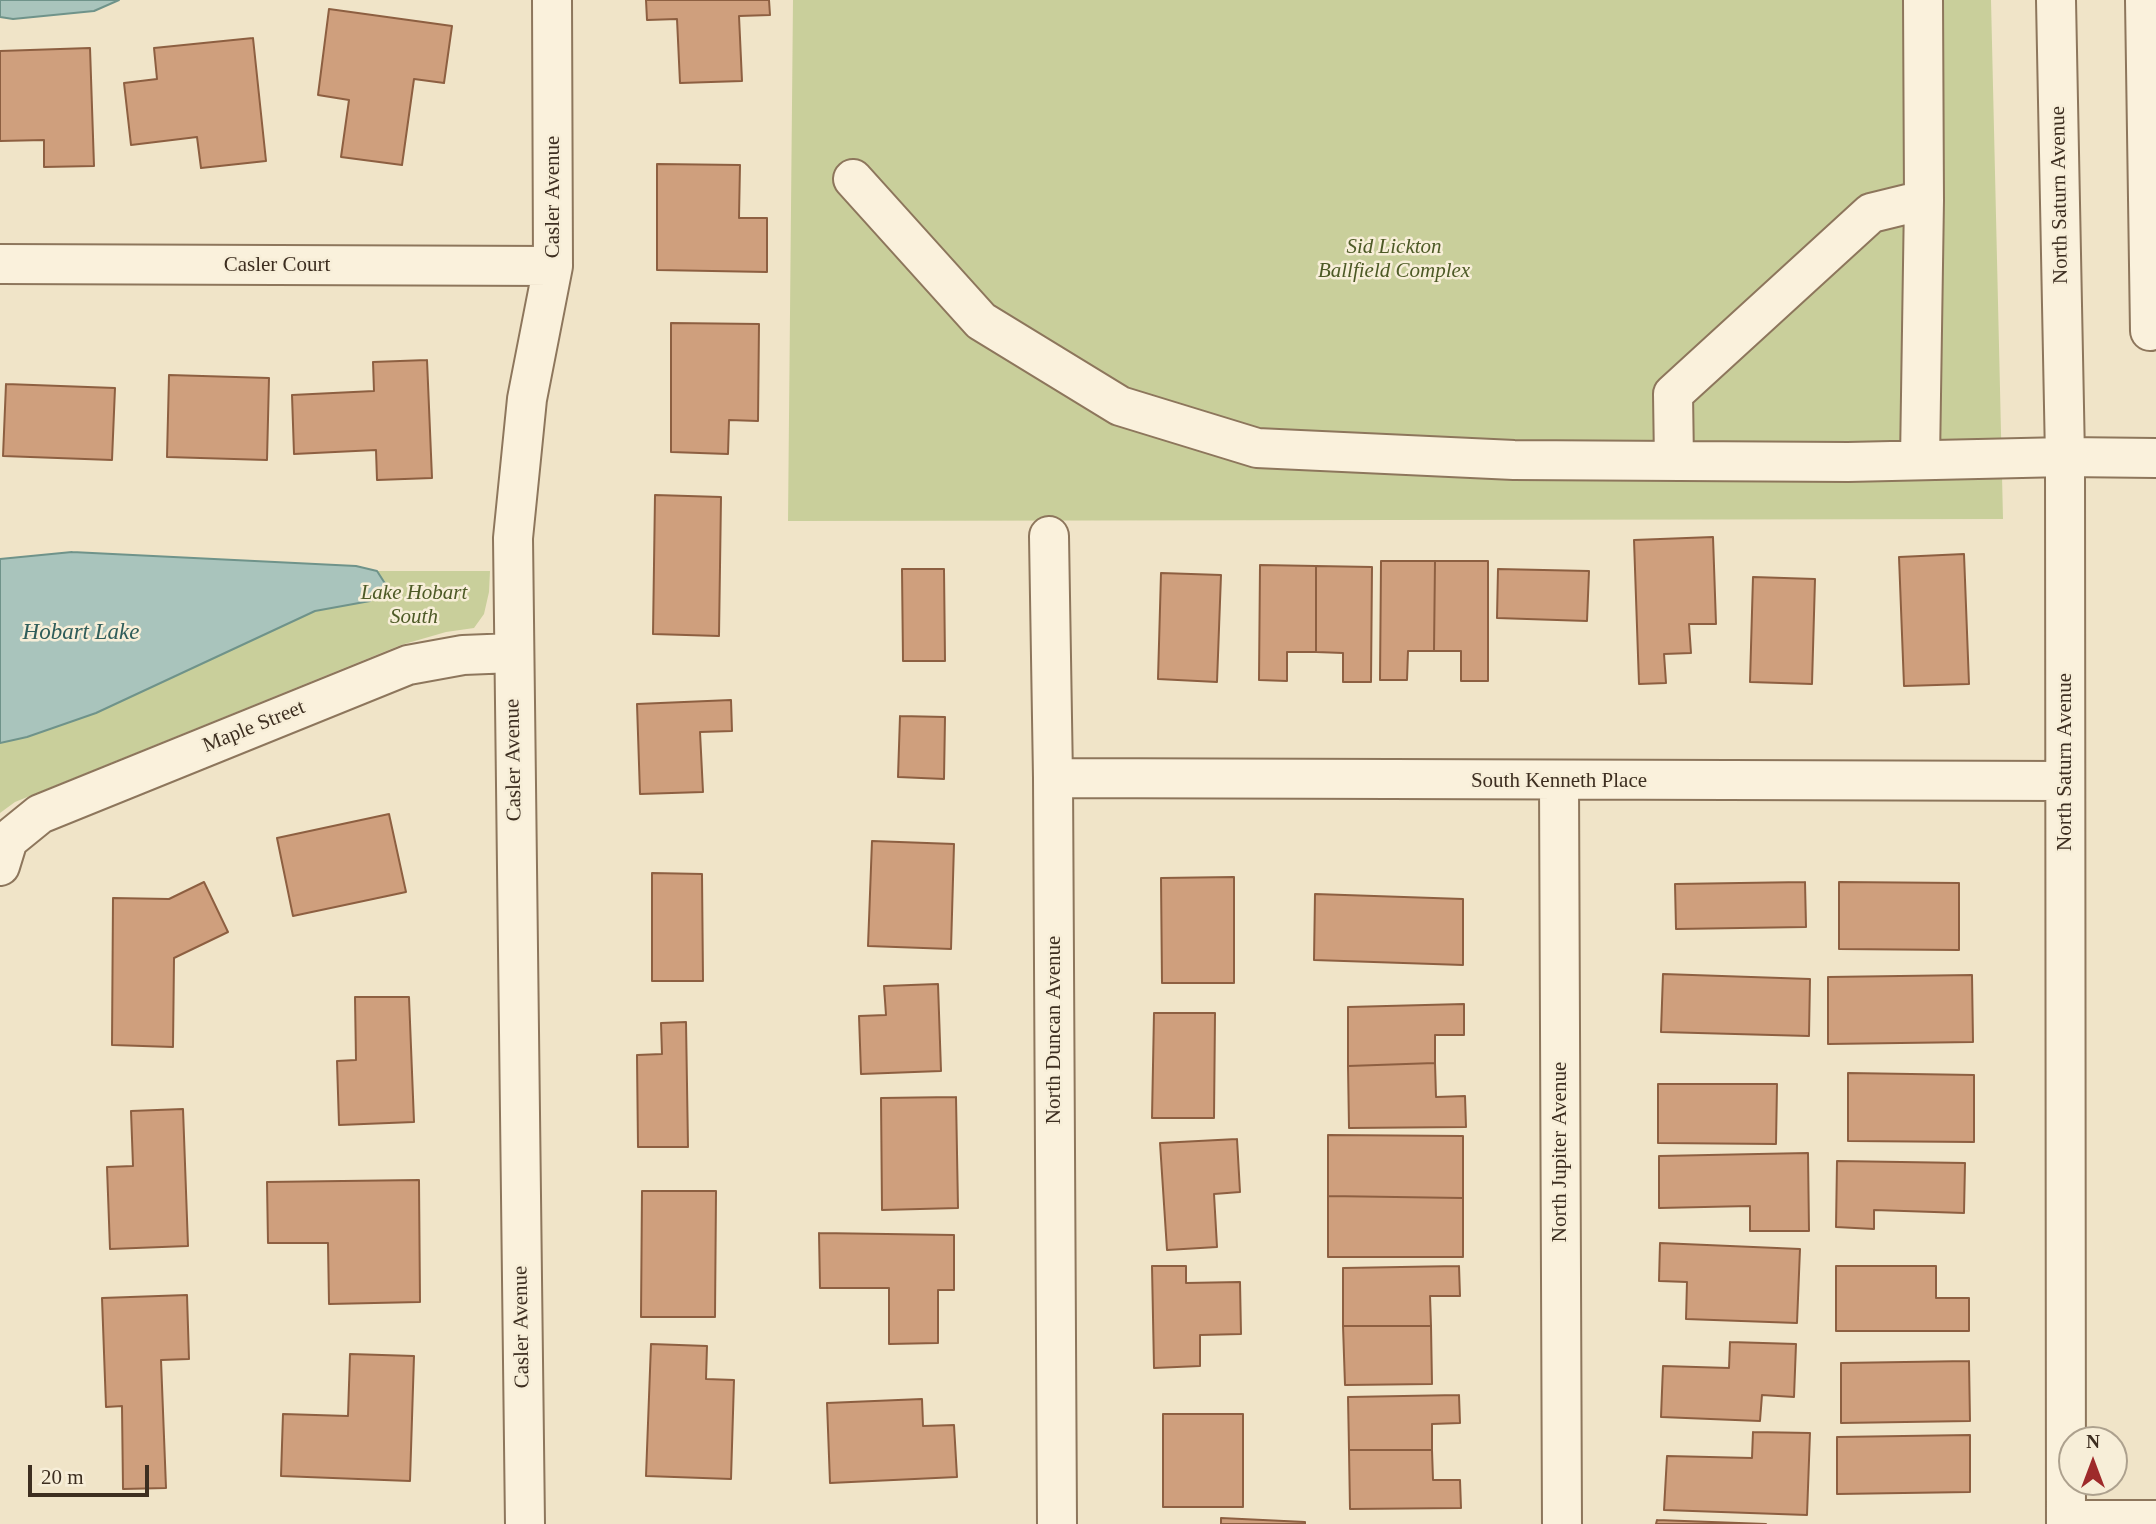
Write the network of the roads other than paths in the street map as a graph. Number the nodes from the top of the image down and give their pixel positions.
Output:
1 (552, 0) edge
2 (1923, 0) edge
3 (2056, 0) edge
4 (2145, 0) edge
5 (853, 179) dead end
6 (1924, 200) junction
7 (0, 264) edge
8 (553, 266) junction
9 (2150, 331) dead end
10 (2065, 457) junction
11 (2156, 458) edge
12 (1920, 460) junction
13 (1674, 461) junction
14 (1049, 536) dead end
15 (513, 653) junction
16 (1053, 778) junction
17 (1559, 781) junction
18 (2065, 781) junction
19 (4, 853) edge
20 (2156, 1520) edge
21 (2066, 1522) edge
22 (525, 1524) edge
23 (1057, 1524) edge
24 (1562, 1524) edge

1 - 8 street, Casler Avenue
2 - 6 street
3 - 10 street, North Saturn Avenue
4 - 9 street
5 - 13 street
6 - 12 street
6 - 13 street
7 - 8 street, Casler Court
8 - 15 street, Casler Avenue
10 - 11 street
10 - 12 street
10 - 18 street, North Saturn Avenue
12 - 13 street
14 - 16 street, North Duncan Avenue
15 - 19 street, Maple Street
15 - 22 street, Casler Avenue
16 - 17 street, South Kenneth Place
16 - 23 street, North Duncan Avenue
17 - 18 street, South Kenneth Place
17 - 24 street, North Jupiter Avenue
18 - 21 street, North Saturn Avenue
20 - 21 street

